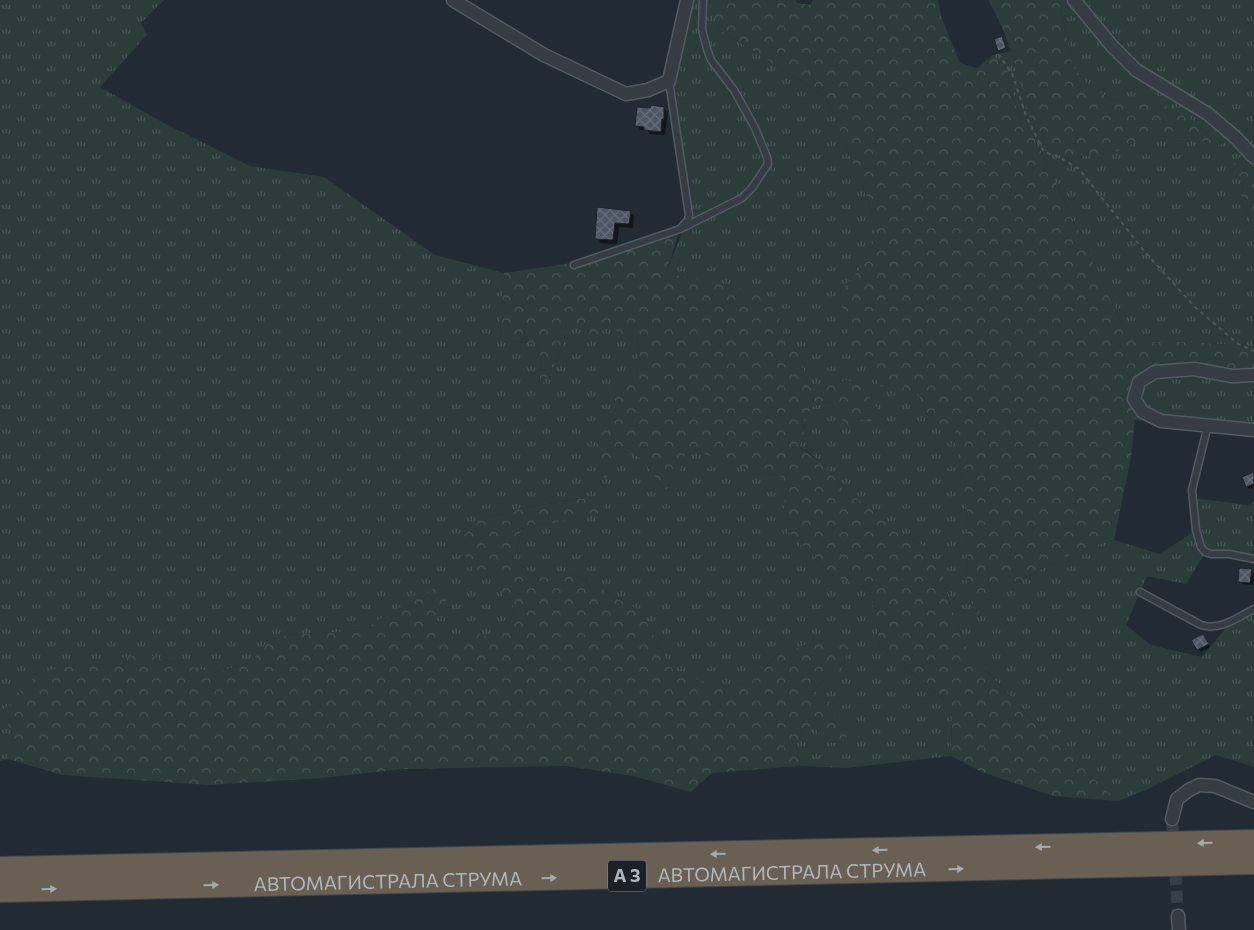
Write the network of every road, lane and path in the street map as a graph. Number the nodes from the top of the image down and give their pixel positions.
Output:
1 (453, 0) edge
2 (687, 0) edge
3 (703, 0) edge
4 (1074, 0) edge
5 (998, 54) dead end
6 (669, 81) junction
7 (1254, 157) edge
8 (680, 229) junction
9 (574, 265) dead end
10 (1254, 350) edge
11 (1254, 376) edge
12 (1208, 425) junction
13 (1254, 430) edge
14 (1254, 559) edge
15 (1140, 592) dead end
16 (1254, 609) edge
17 (1254, 802) edge
18 (1172, 818) tunnel mouth
19 (1254, 842) edge
20 (1254, 862) edge
21 (0, 869) edge
22 (0, 890) edge
23 (1178, 916) tunnel mouth
24 (1179, 930) edge

1 - 6 street
2 - 6 street
3 - 8 lane
4 - 7 street
5 - 10 path
6 - 8 lane
8 - 9 lane
11 - 12 street
12 - 13 street
12 - 14 lane
15 - 16 lane
17 - 18 street
19 -> 21 highway, АВТОМАГИСТРАЛА СТРУМА / A 3
22 -> 20 highway, АВТОМАГИСТРАЛА СТРУМА / A 3
23 - 24 street

